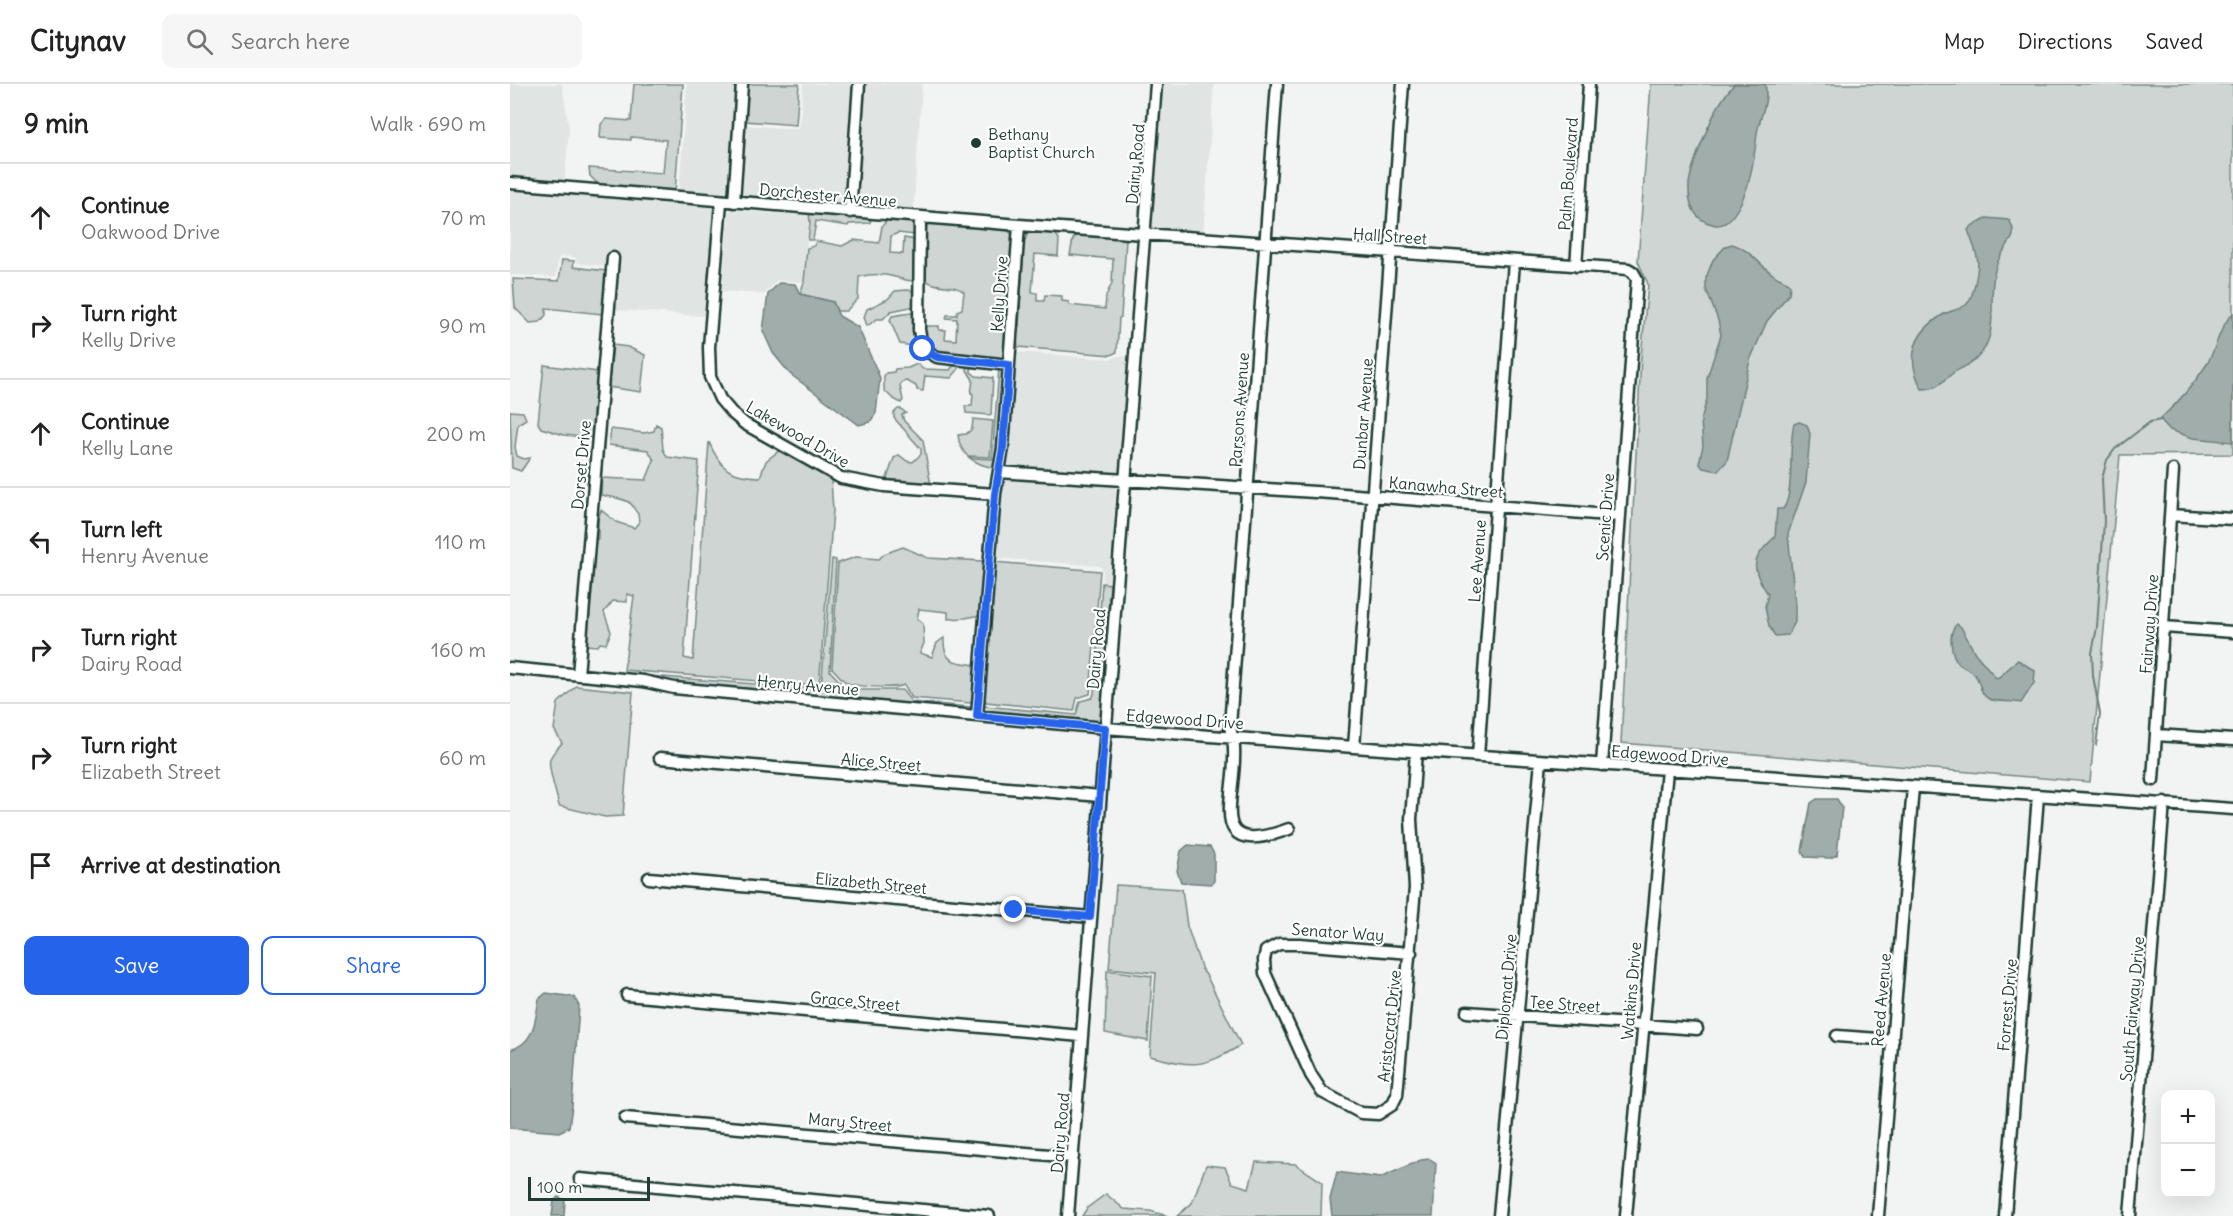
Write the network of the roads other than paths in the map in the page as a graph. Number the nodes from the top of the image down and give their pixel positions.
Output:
1 (742, 84) edge
2 (859, 84) edge
3 (1156, 84) edge
4 (1277, 84) edge
5 (1403, 84) edge
6 (1589, 84) edge
7 (510, 183) edge
8 (721, 202) junction
9 (734, 202) junction
10 (850, 212) junction
11 (920, 217) junction
12 (1020, 225) junction
13 (1144, 234) junction
14 (1266, 243) junction
15 (1390, 251) junction
16 (613, 258) dead end
17 (1514, 261) junction
18 (1576, 266) junction
19 (1633, 272) joint
20 (1009, 365) junction
21 (2173, 470) dead end
22 (999, 472) junction
23 (1125, 478) junction
24 (1248, 487) junction
25 (995, 494) junction
26 (1372, 496) junction
27 (1496, 506) junction
28 (2171, 515) junction
29 (1620, 516) junction
30 (2233, 519) edge
31 (2163, 627) junction
32 (2233, 632) edge
33 (510, 668) edge
34 (578, 675) junction
35 (977, 716) junction
36 (1105, 728) junction
37 (2156, 735) junction
38 (1231, 737) junction
39 (2233, 740) edge
40 (1354, 747) junction
41 (1416, 752) junction
42 (1478, 756) junction
43 (660, 758) dead end
44 (1541, 761) junction
45 (1602, 765) junction
46 (1666, 770) junction
47 (2153, 780) dead end
48 (1913, 787) junction
49 (1100, 796) junction
50 (2038, 796) junction
51 (2164, 803) junction
52 (2233, 809) edge
53 (1289, 829) dead end
54 (649, 878) dead end
55 (1090, 917) junction
56 (1266, 951) joint
57 (1411, 953) junction
58 (627, 995) dead end
59 (1467, 1012) dead end
60 (1519, 1016) junction
61 (1643, 1024) junction
62 (1697, 1029) dead end
63 (1081, 1036) junction
64 (1837, 1036) dead end
65 (1893, 1040) junction
66 (625, 1118) dead end
67 (1073, 1157) junction
68 (580, 1179) dead end
69 (884, 1212) edge
70 (989, 1216) edge
71 (1068, 1216) edge
72 (1499, 1216) edge
73 (1626, 1216) edge
74 (1878, 1216) edge
75 (2005, 1216) edge
76 (2130, 1216) edge

1 - 9 street
2 - 10 street
3 - 13 street, Dairy Road
4 - 14 street, Parsons Avenue
5 - 15 street, Dunbar Avenue
6 - 18 street, Palm Boulevard
7 - 8 street, Dorchester Avenue
8 - 9 street, Dorchester Avenue
8 - 25 street, Lakewood Drive
9 - 10 street, Dorchester Avenue
10 - 11 street, Dorchester Avenue
11 - 12 street, Dorchester Avenue
11 - 20 street
12 - 13 street, Dorchester Avenue
12 - 20 street, Kelly Drive
13 - 14 street, Hall Street
13 - 23 street, Dairy Road
14 - 15 street, Hall Street
14 - 24 street, Parsons Avenue
15 - 17 street, Hall Street
15 - 26 street, Dunbar Avenue
16 - 34 street, Dorset Drive
17 - 18 street, Hall Street
17 - 27 street, Lee Avenue
18 - 19 street, Hall Street
19 - 29 street, Scenic Drive
20 - 22 street, Kelly Drive
21 - 28 street, Fairway Drive
22 - 23 street, Kanawha Street
22 - 25 street, Kelly Drive
23 - 24 street, Kanawha Street
23 - 36 street, Dairy Road
24 - 26 street, Kanawha Street
24 - 38 street, Parsons Avenue
25 - 35 street, Kelly Drive
26 - 27 street, Kanawha Street
26 - 40 street, Dunbar Avenue
27 - 29 street, Kanawha Street
27 - 42 street, Lee Avenue
28 - 30 street
28 - 31 street, Fairway Drive
29 - 45 street, Scenic Drive
31 - 32 street
31 - 37 street, Fairway Drive
33 - 34 street, Henry Avenue
34 - 35 street, Henry Avenue
35 - 36 street, Henry Avenue
36 - 38 street, Edgewood Drive
36 - 49 street, Dairy Road
37 - 39 street
37 - 47 street, Fairway Drive
38 - 40 street, Edgewood Drive
38 - 53 street, Parsons Avenue
40 - 41 street, Edgewood Drive
41 - 42 street, Edgewood Drive
41 - 57 street, Aristocrat Drive
42 - 44 street, Edgewood Drive
43 - 49 street, Alice Street
44 - 45 street, Edgewood Drive
44 - 60 street, Diplomat Drive
45 - 46 street, Edgewood Drive
46 - 48 street, Edgewood Drive
46 - 61 street, Watkins Drive
48 - 50 street, Edgewood Drive
48 - 65 street, Reed Avenue
49 - 55 street, Dairy Road
50 - 51 street, Edgewood Drive
50 - 75 street, Forrest Drive
51 - 52 street, Edgewood Drive
51 - 76 street, South Fairway Drive
54 - 55 street, Elizabeth Street
55 - 63 street, Dairy Road
56 - 57 street, Senator Way
56 - 57 street, Aristocrat Drive
58 - 63 street, Grace Street
59 - 60 street, Tee Street
60 - 61 street, Tee Street
60 - 72 street, Diplomat Drive
61 - 62 street, Tee Street
61 - 73 street, Watkins Drive
63 - 67 street, Dairy Road
64 - 65 street
65 - 74 street, Reed Avenue
66 - 67 street, Mary Street
67 - 71 street, Dairy Road
68 - 69 street
69 - 70 street

